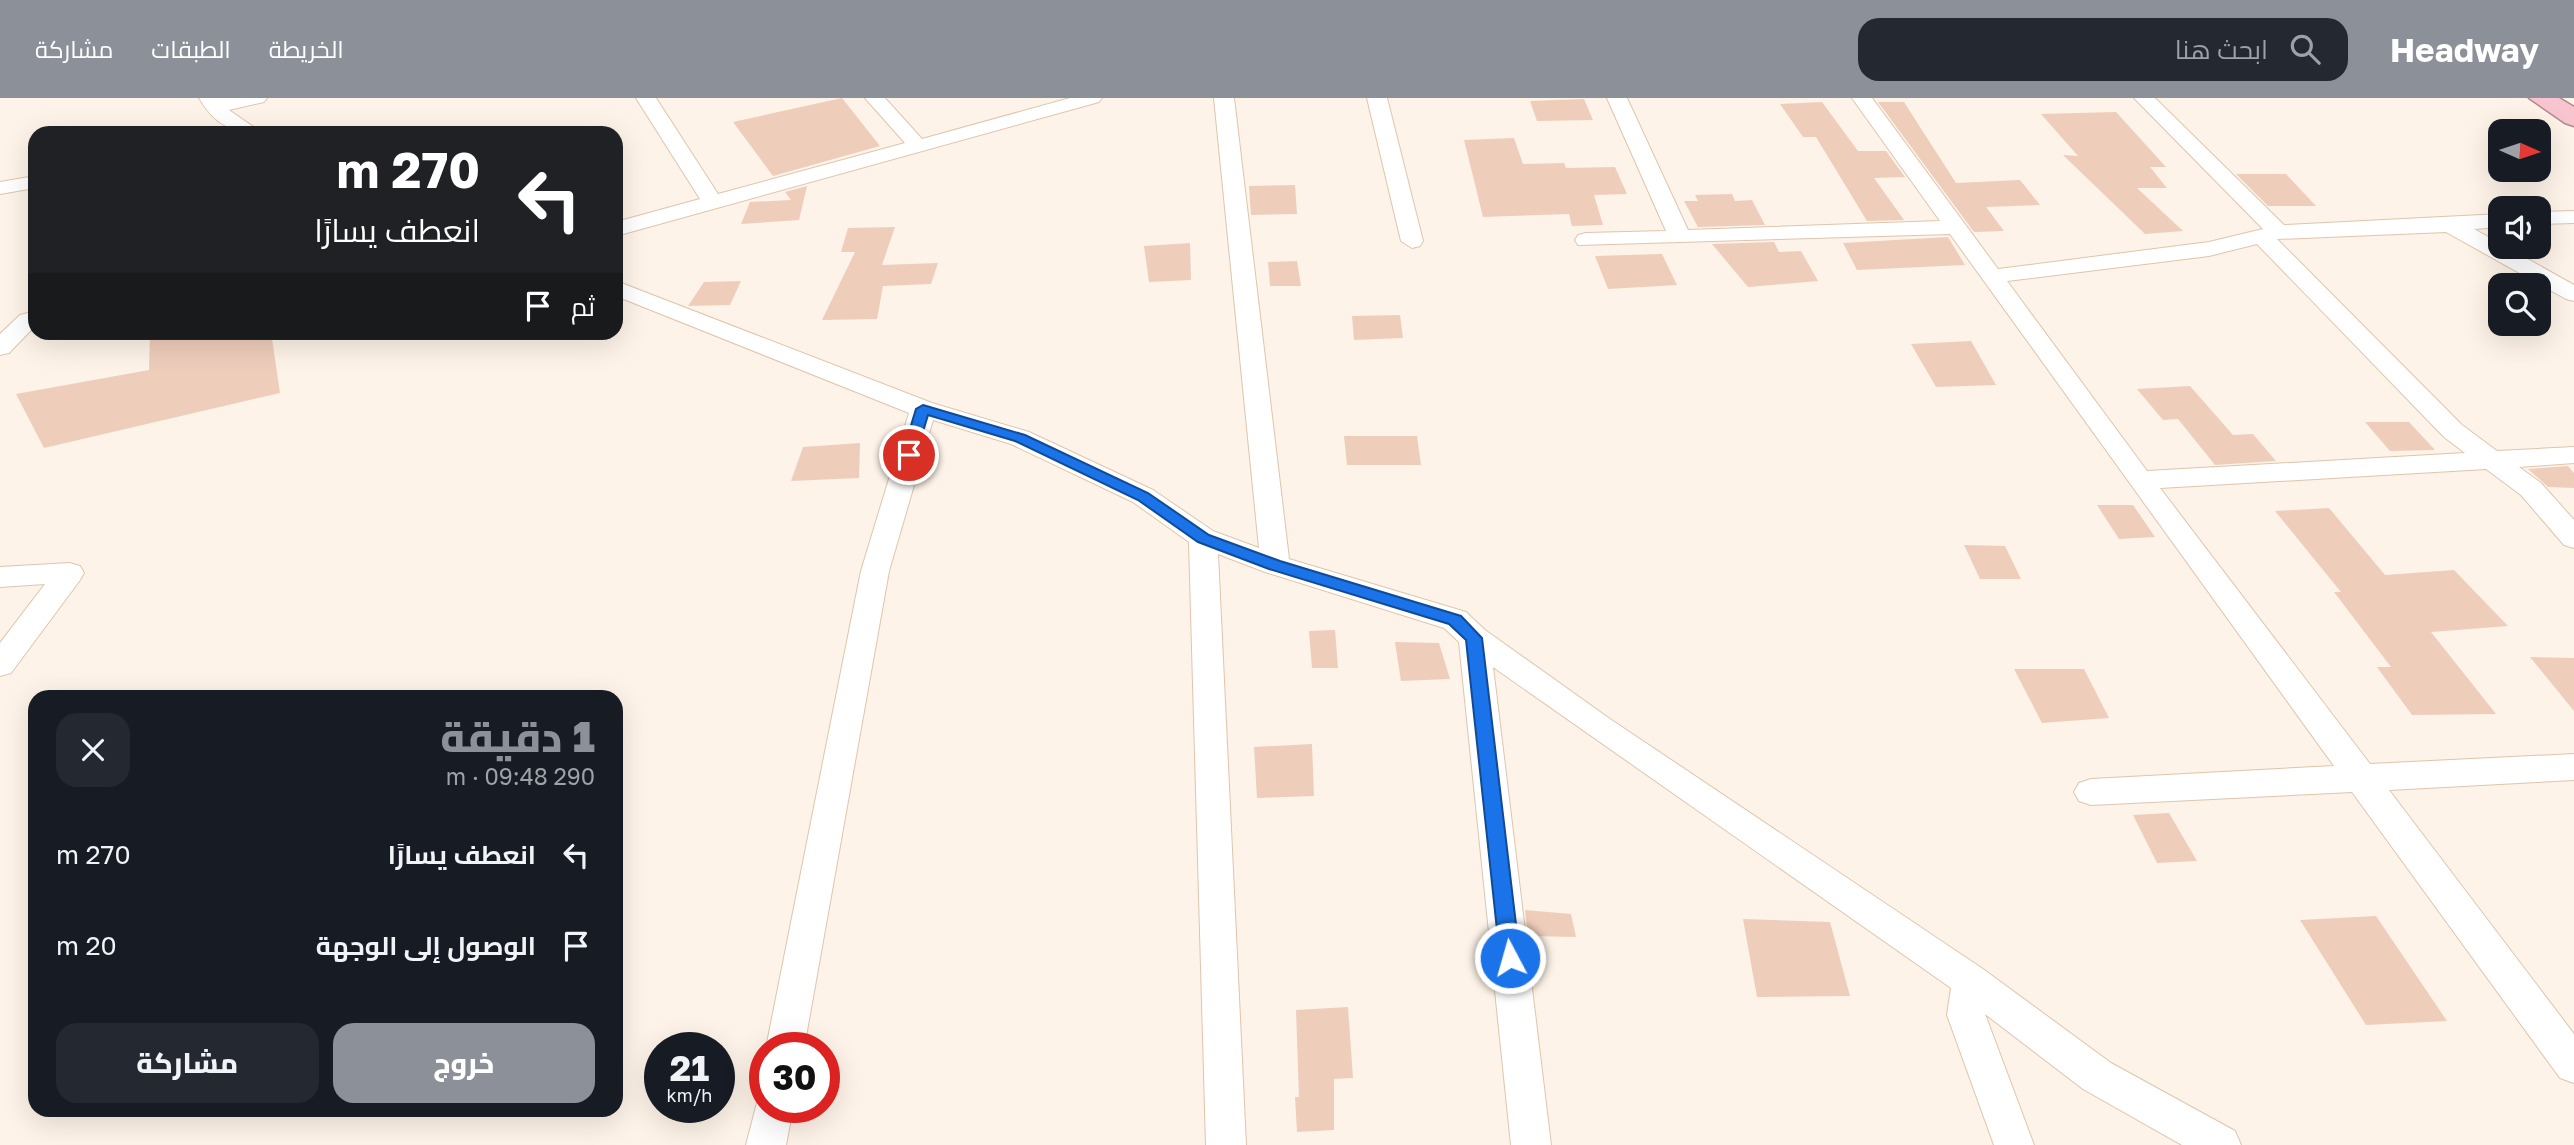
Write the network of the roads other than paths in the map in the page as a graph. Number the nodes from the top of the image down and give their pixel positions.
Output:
1 (257, 98) edge
2 (646, 98) edge
3 (875, 98) edge
4 (1092, 98) edge
5 (1224, 98) edge
6 (1377, 98) edge
7 (1617, 98) edge
8 (1863, 98) edge
9 (2144, 98) edge
10 (2541, 98) edge
11 (211, 103) edge
12 (2574, 118) edge
13 (242, 126) edge
14 (916, 144) junction
15 (28, 183) edge
16 (0, 188) edge
17 (712, 202) junction
18 (2574, 217) edge
19 (2551, 218) edge
20 (2488, 221) edge
21 (2450, 225) junction
22 (623, 227) edge
23 (1956, 227) junction
24 (2269, 234) junction
25 (1681, 237) junction
26 (1586, 240) dead end
27 (1412, 241) dead end
28 (1993, 276) junction
29 (623, 291) edge
30 (2574, 295) edge
31 (28, 320) edge
32 (28, 323) edge
33 (0, 326) edge
34 (0, 348) edge
35 (923, 409) junction
36 (2574, 455) edge
37 (2490, 458) junction
38 (2140, 480) junction
39 (1203, 538) junction
40 (2574, 538) edge
41 (1275, 565) junction
42 (0, 577) edge
43 (1474, 638) junction
44 (0, 665) edge
45 (2574, 767) edge
46 (2361, 777) junction
47 (2091, 792) dead end
48 (1970, 981) junction
49 (788, 1032) edge
50 (2574, 1065) edge
51 (770, 1123) edge
52 (766, 1145) edge
53 (1226, 1145) edge
54 (1531, 1145) edge
55 (2014, 1145) edge
56 (2221, 1145) edge

1 - 11 street
2 - 17 street
3 - 14 street
4 - 14 street
5 - 41 street
6 - 27 street
7 - 25 street
8 - 23 street
9 - 24 street
10 - 12 highway
11 - 13 street
14 - 17 street
15 - 16 street
17 - 22 street
18 - 19 street
20 - 21 street
21 - 24 street
21 - 30 street
23 - 25 street
23 - 28 street
24 - 28 street
24 - 37 street
25 - 26 street
28 - 38 street
29 - 35 street
31 - 33 street
32 - 34 street
35 - 39 street
35 - 49 street
36 - 37 street
37 - 38 street
37 - 40 street
38 - 46 street
39 - 41 street
39 - 53 street
41 - 43 street
42 - 44 street
43 - 48 street
43 - 54 street
45 - 46 street
46 - 47 street
46 - 50 street
48 - 55 street
48 - 56 street
51 - 52 street

